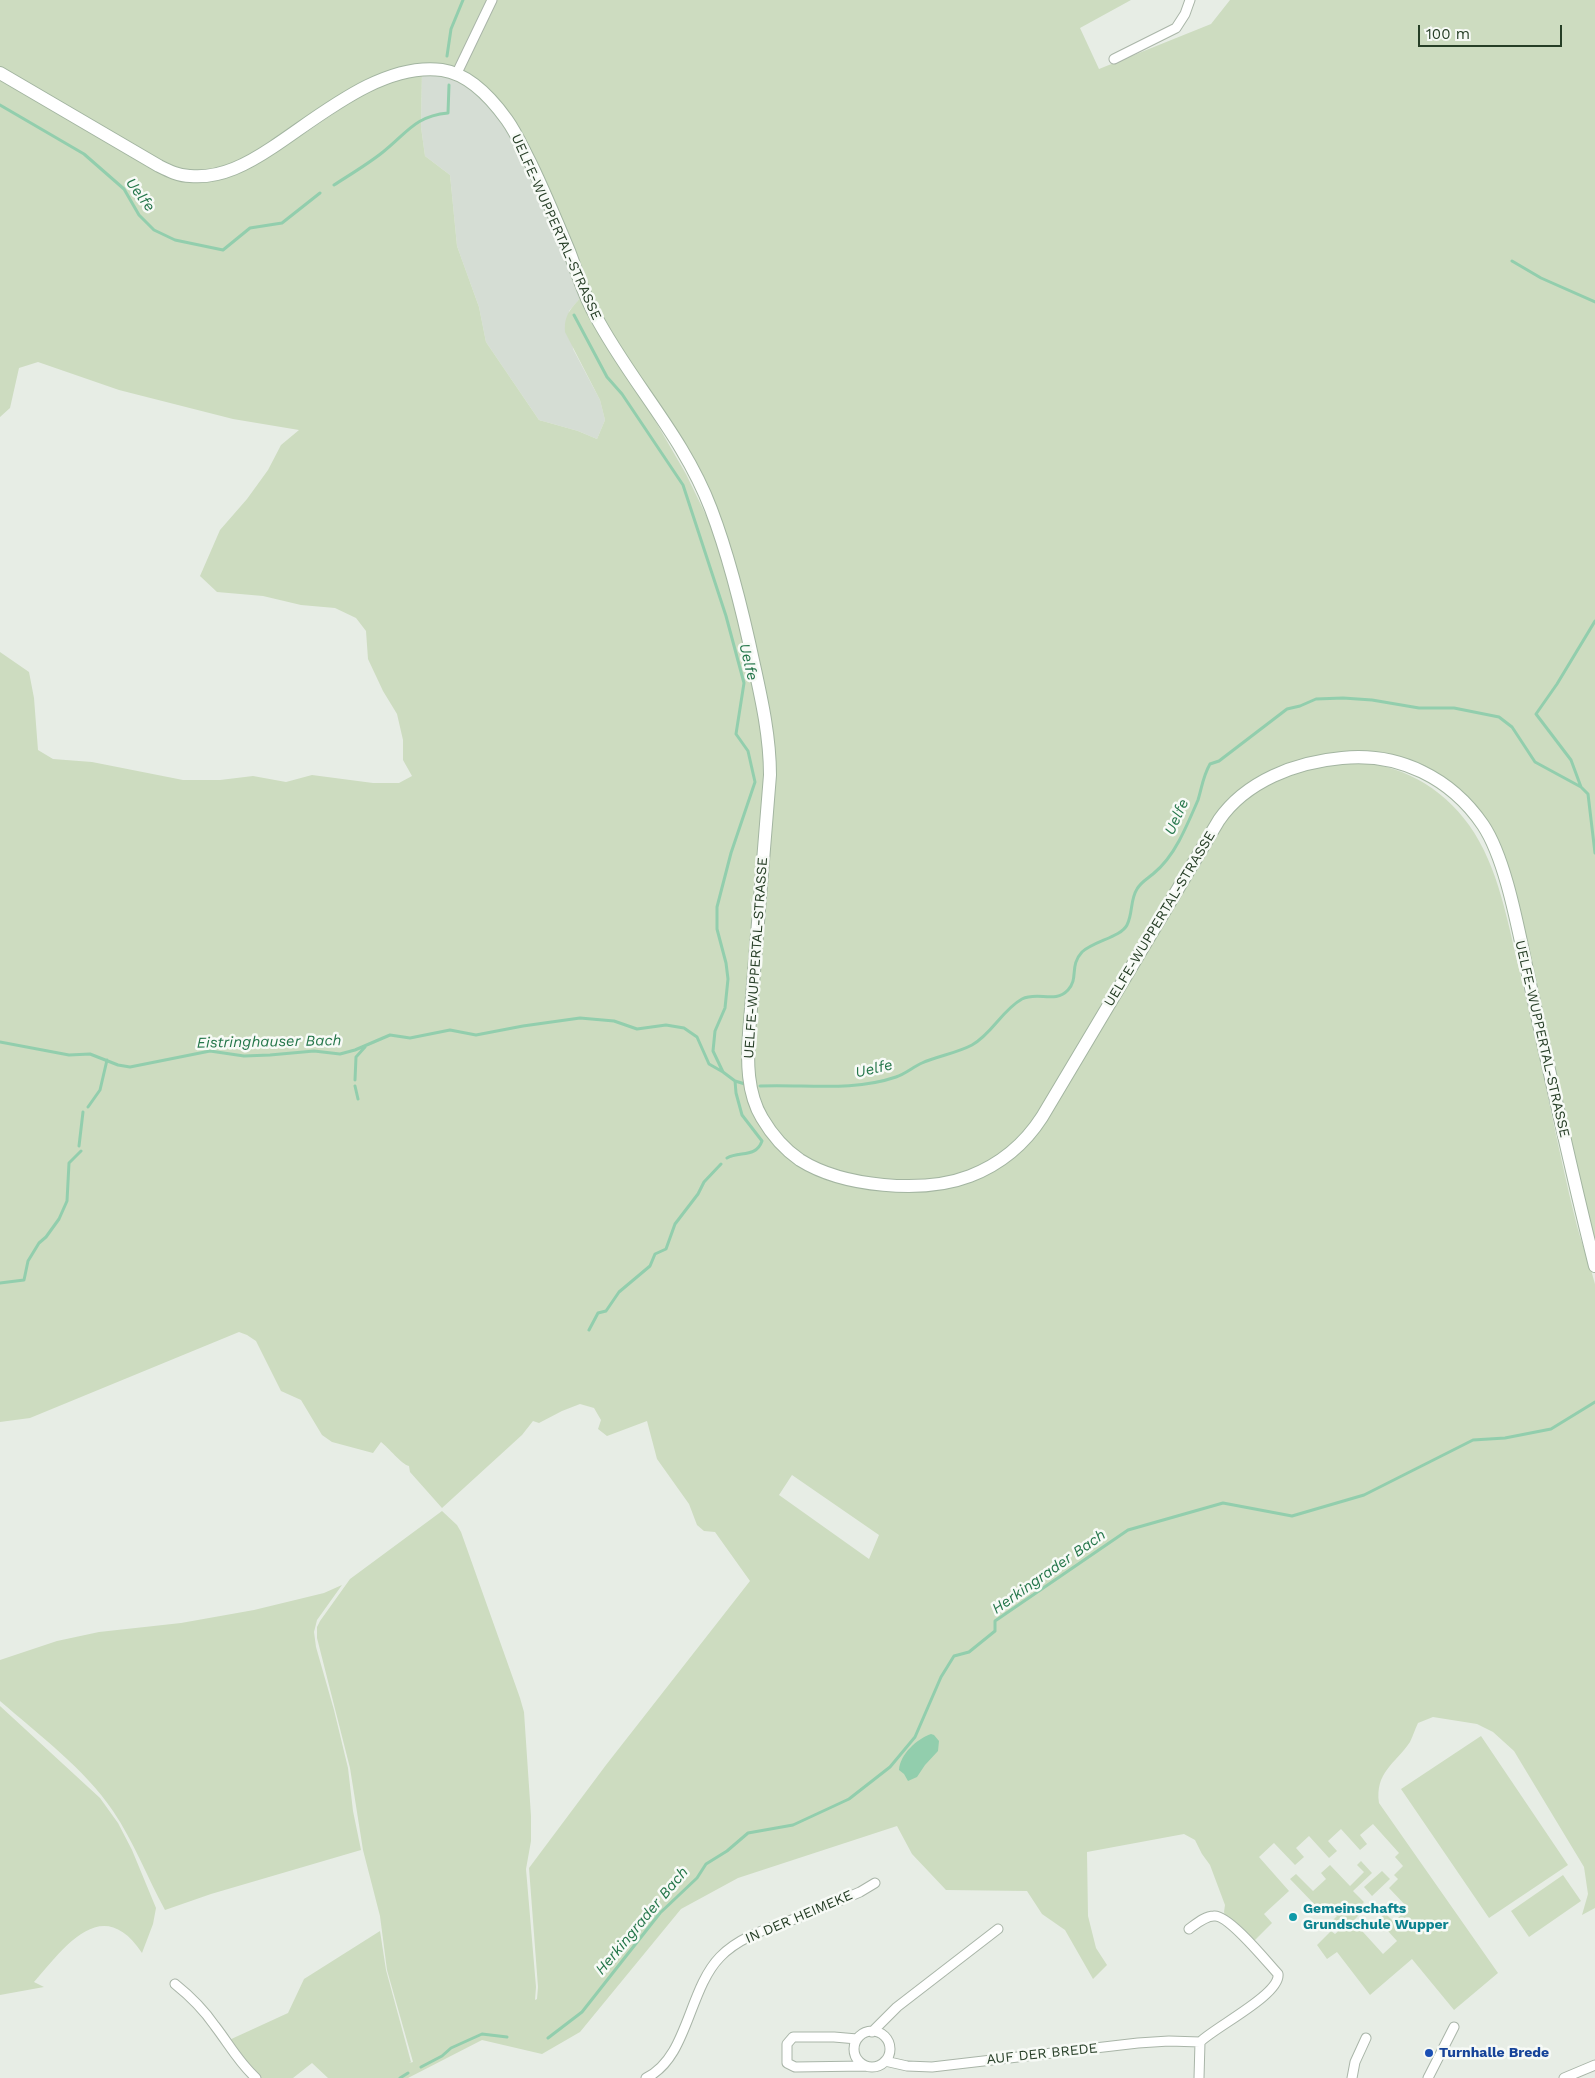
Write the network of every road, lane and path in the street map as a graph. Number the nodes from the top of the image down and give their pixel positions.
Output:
1 (492, 0) edge
2 (1190, 0) edge
3 (1114, 59) dead end
4 (0, 72) edge
5 (456, 75) junction
6 (1595, 1266) edge
7 (875, 1883) dead end
8 (998, 1929) dead end
9 (1189, 1929) dead end
10 (175, 1984) dead end
11 (1454, 2027) dead end
12 (872, 2032) junction
13 (1366, 2038) dead end
14 (857, 2039) junction
15 (1200, 2042) junction
16 (886, 2061) junction
17 (1595, 2065) edge
18 (866, 2066) junction
19 (256, 2078) edge
20 (646, 2078) edge
21 (1199, 2078) edge
22 (1352, 2078) edge
23 (1428, 2078) edge
24 (1564, 2078) edge

1 - 5 street
2 - 3 street
4 - 5 main road, UELFE-WUPPERTAL-STRASSE
5 - 6 main road, UELFE-WUPPERTAL-STRASSE
7 - 20 street, IN DER HEIMEKE
8 - 12 street, AUF DER BREDE
9 - 15 street
10 - 19 street
11 - 23 street
12 - 14 street, AUF DER BREDE
12 - 16 street
13 - 22 street
14 - 18 street
14 - 18 street, AUF DER BREDE
15 - 16 street, AUF DER BREDE
15 - 21 street
16 - 18 street, AUF DER BREDE
17 - 24 street

